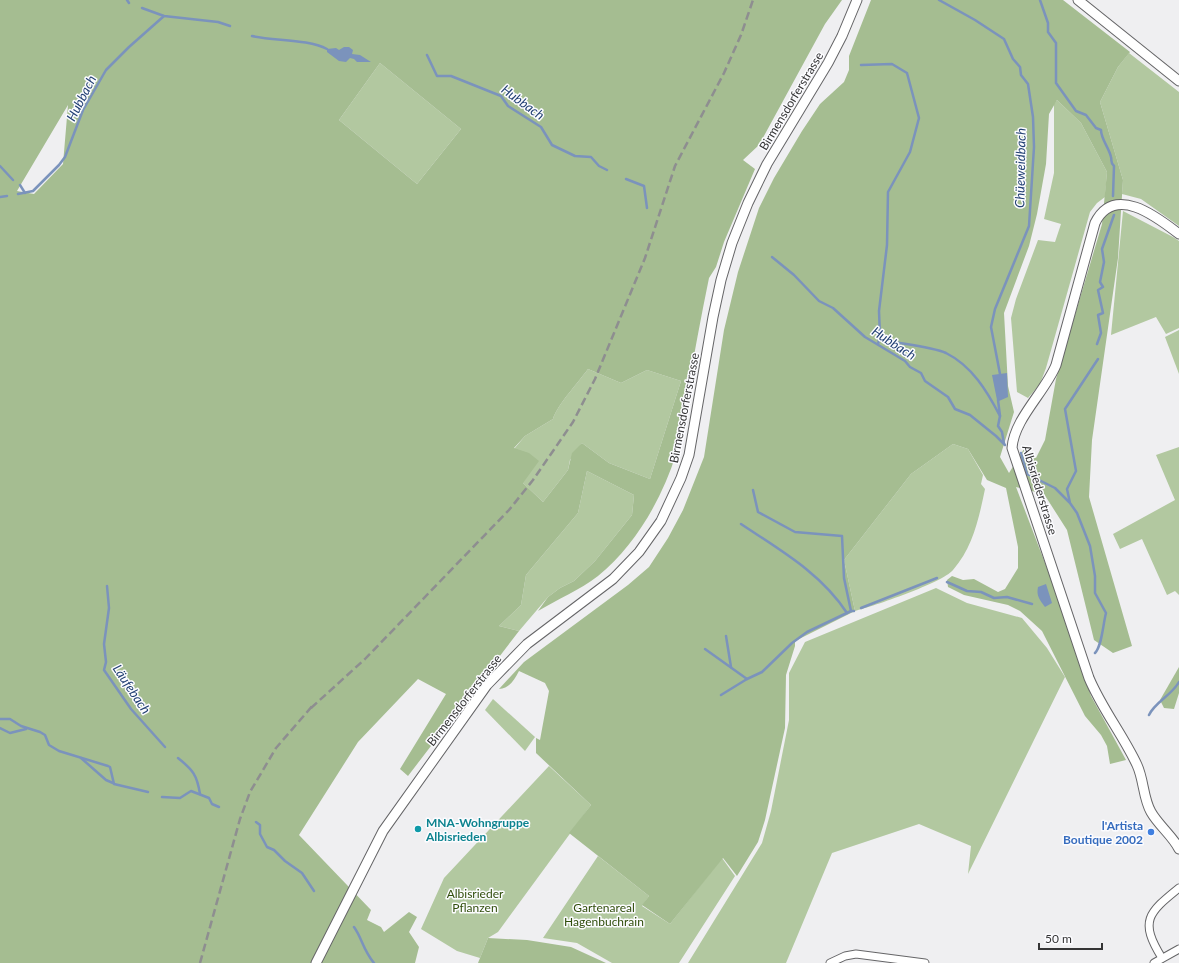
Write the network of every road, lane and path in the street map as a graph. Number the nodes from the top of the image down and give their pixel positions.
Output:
1 (857, 0) edge
2 (1078, 0) edge
3 (1179, 81) edge
4 (1179, 234) edge
5 (1179, 849) edge
6 (1179, 888) edge
7 (1179, 949) edge
8 (1162, 958) junction
9 (316, 963) edge
10 (830, 963) edge
11 (925, 963) edge
12 (1154, 963) edge

1 - 9 main road, Birmensdorferstrasse
2 - 3 main road
4 - 5 main road, Albisriederstrasse
6 - 8 street
7 - 8 street
8 - 12 street
10 - 11 street

